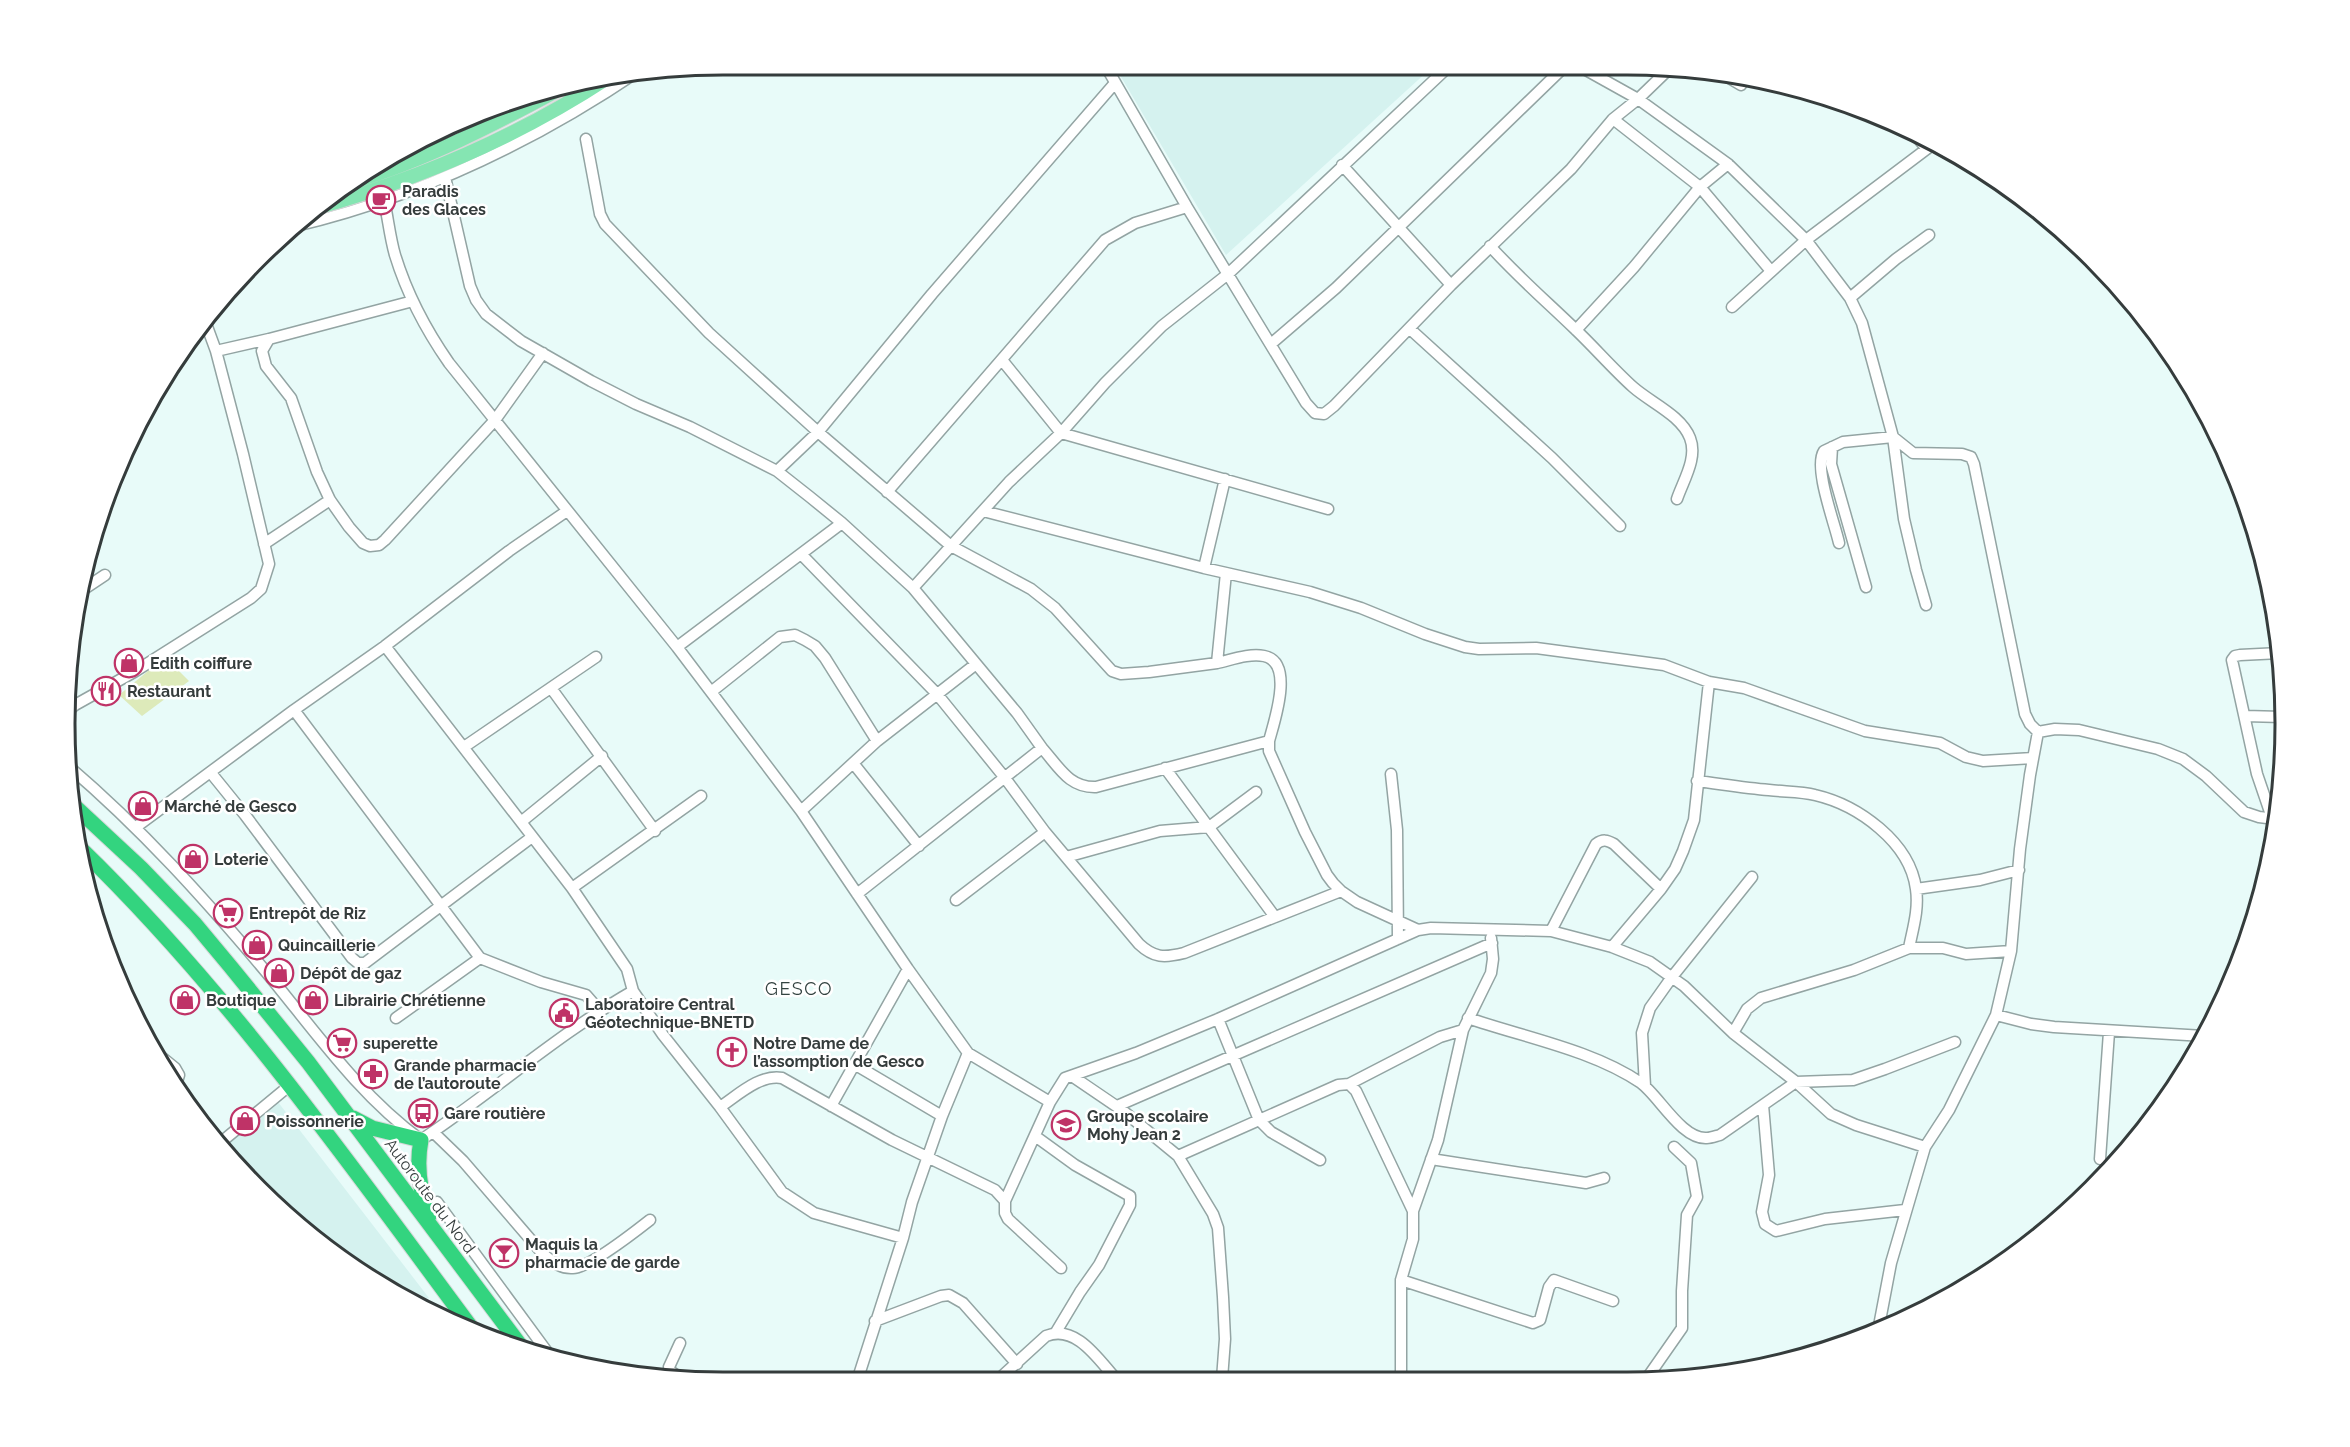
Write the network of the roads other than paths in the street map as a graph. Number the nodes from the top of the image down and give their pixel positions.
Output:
1 (1111, 75) edge
2 (1440, 75) edge
3 (1556, 75) edge
4 (1595, 75) edge
5 (1662, 76) edge
6 (1115, 83) junction
7 (618, 84) edge
8 (590, 89) edge
9 (1638, 99) junction
10 (534, 103) edge
11 (1613, 119) junction
12 (586, 139) dead end
13 (1927, 149) edge
14 (1728, 164) junction
15 (1342, 165) junction
16 (385, 170) edge
17 (445, 177) junction
18 (1701, 187) junction
19 (384, 200) junction
20 (339, 202) edge
21 (1187, 207) junction
22 (315, 220) edge
23 (1400, 227) junction
24 (1929, 235) dead end
25 (1806, 240) junction
26 (1490, 246) junction
27 (1772, 271) junction
28 (1228, 274) junction
29 (1451, 285) junction
30 (1850, 298) junction
31 (413, 301) junction
32 (1732, 307) dead end
33 (209, 329) edge
34 (1410, 329) junction
35 (1576, 330) junction
36 (269, 339) junction
37 (1272, 343) junction
38 (216, 351) junction
39 (543, 353) junction
40 (1002, 360) junction
41 (495, 420) junction
42 (818, 432) junction
43 (1061, 433) junction
44 (1893, 437) junction
45 (1832, 447) junction
46 (777, 471) junction
47 (1225, 479) junction
48 (887, 492) junction
49 (1677, 499) dead end
50 (330, 500) junction
51 (1328, 509) dead end
52 (567, 511) junction
53 (983, 511) junction
54 (842, 523) junction
55 (1620, 526) dead end
56 (1839, 543) dead end
57 (264, 544) junction
58 (951, 546) junction
59 (801, 554) junction
60 (1204, 568) junction
61 (1226, 573) junction
62 (105, 575) dead end
63 (90, 585) edge
64 (1866, 587) dead end
65 (913, 588) junction
66 (1926, 605) dead end
67 (385, 645) junction
68 (677, 647) junction
69 (2271, 653) edge
70 (596, 657) dead end
71 (1217, 663) junction
72 (976, 664) junction
73 (1709, 682) junction
74 (552, 688) junction
75 (711, 692) junction
76 (937, 694) junction
77 (75, 705) edge
78 (294, 710) junction
79 (2245, 716) junction
80 (2275, 717) edge
81 (2038, 732) junction
82 (877, 741) junction
83 (1269, 741) junction
84 (464, 747) junction
85 (1042, 748) junction
86 (602, 756) junction
87 (2033, 758) junction
88 (853, 763) junction
89 (1165, 768) junction
90 (211, 773) junction
91 (77, 774) edge
92 (1391, 774) dead end
93 (1005, 778) junction
94 (1696, 781) junction
95 (1256, 792) dead end
96 (701, 796) dead end
97 (2269, 806) edge
98 (801, 811) junction
99 (82, 813) edge
100 (2268, 818) edge
101 (521, 822) junction
102 (136, 827) junction
103 (1209, 827) junction
104 (655, 831) junction
105 (1045, 832) junction
106 (532, 837) junction
107 (918, 846) junction
108 (88, 856) edge
109 (1066, 857) junction
110 (2019, 870) junction
111 (1752, 877) dead end
112 (572, 888) junction
113 (1661, 889) junction
114 (1916, 889) junction
115 (1341, 891) junction
116 (857, 894) junction
117 (956, 900) dead end
118 (441, 906) junction
119 (1275, 917) junction
120 (1396, 920) junction
121 (1489, 928) junction
122 (1418, 930) junction
123 (1551, 931) junction
124 (1398, 939) junction
125 (1492, 943) junction
126 (1612, 947) junction
127 (1909, 948) junction
128 (2011, 951) junction
129 (480, 958) junction
130 (908, 969) junction
131 (1672, 977) junction
132 (633, 991) junction
133 (600, 1011) junction
134 (1996, 1015) junction
135 (396, 1018) dead end
136 (1468, 1018) junction
137 (1218, 1019) junction
138 (1463, 1030) junction
139 (2109, 1032) junction
140 (1733, 1033) junction
141 (2195, 1036) edge
142 (1954, 1041) dead end
143 (968, 1053) junction
144 (1232, 1055) junction
145 (854, 1064) junction
146 (1072, 1076) junction
147 (1796, 1082) junction
148 (1349, 1084) junction
149 (289, 1086) junction
150 (1645, 1086) junction
151 (1050, 1102) junction
152 (831, 1106) junction
153 (1117, 1106) junction
154 (1763, 1106) junction
155 (720, 1107) junction
156 (346, 1113) junction
157 (942, 1116) junction
158 (1259, 1120) junction
159 (427, 1136) junction
160 (1035, 1136) junction
161 (226, 1138) edge
162 (1674, 1147) dead end
163 (1925, 1147) junction
164 (1178, 1156) junction
165 (928, 1158) junction
166 (1431, 1159) junction
167 (2100, 1159) dead end
168 (1320, 1160) dead end
169 (1604, 1178) dead end
170 (1005, 1201) junction
171 (437, 1202) dead end
172 (1905, 1210) junction
173 (1413, 1211) junction
174 (651, 1220) dead end
175 (436, 1233) junction
176 (903, 1238) junction
177 (1061, 1268) dead end
178 (1401, 1280) junction
179 (1613, 1301) dead end
180 (464, 1318) edge
181 (875, 1321) junction
182 (1880, 1321) edge
183 (1056, 1332) junction
184 (515, 1338) edge
185 (680, 1343) dead end
186 (543, 1346) edge
187 (1017, 1364) junction
188 (670, 1370) edge
189 (1652, 1371) edge
190 (862, 1372) edge
191 (1007, 1372) edge
192 (1110, 1372) edge
193 (1223, 1372) edge
194 (1401, 1372) edge

1 - 6 street
2 - 15 street
3 - 23 street
4 - 9 street
5 - 9 street
6 - 21 street
6 - 42 street
7 - 17 street
8 - 20 main road
9 - 11 street
9 - 14 street
10 - 16 main road
11 - 18 street
11 - 26 street
12 - 42 street
13 - 25 street
14 - 18 street
14 - 25 street
15 - 23 street
15 - 28 street
17 - 19 street
17 - 39 street
18 - 27 street
18 - 35 street
19 - 22 street
19 - 31 street
21 - 28 street
21 - 40 street
23 - 29 street
23 - 37 street
24 - 30 street
25 - 27 street
25 - 30 street
26 - 29 street
26 - 35 street
27 - 32 street
28 - 37 street
28 - 43 street
29 - 34 street
30 - 44 street
31 - 36 street
31 - 41 street
33 - 38 street
34 - 37 street
34 - 55 street
35 - 49 street
36 - 38 street
36 - 50 street
38 - 57 street
39 - 41 street
39 - 46 street
40 - 43 street
40 - 48 street
41 - 50 street
41 - 52 street
42 - 46 street
42 - 48 street
43 - 47 street
43 - 53 street
44 - 45 street
44 - 66 street
44 - 81 street
45 - 56 street
45 - 64 street
46 - 54 street
47 - 51 street
47 - 60 street
48 - 58 street
50 - 57 street
52 - 67 street
52 - 68 street
53 - 58 street
53 - 60 street
54 - 59 street
54 - 65 street
57 - 77 street
58 - 65 street
58 - 71 street
59 - 68 street
59 - 76 street
60 - 61 street
61 - 71 street
61 - 73 street
62 - 63 street
65 - 72 street
67 - 78 street
67 - 84 street
68 - 75 street
69 - 79 street
70 - 74 street
71 - 83 street
72 - 76 street
72 - 85 street
73 - 87 street
73 - 94 street
74 - 84 street
74 - 86 street
75 - 82 street
75 - 98 street
76 - 82 street
76 - 93 street
78 - 90 street
78 - 118 street
79 - 80 street
79 - 97 street
81 - 87 street
81 - 100 street
82 - 88 street
83 - 89 street
83 - 115 street
84 - 101 street
85 - 89 street
85 - 93 street
86 - 101 street
86 - 104 street
87 - 110 street
88 - 98 street
88 - 107 street
89 - 103 street
90 - 102 street
90 - 118 street
91 - 102 street
92 - 120 street
93 - 105 street
93 - 107 street
94 - 113 street
94 - 114 street
95 - 103 street
96 - 104 street
98 - 116 street
99 - 156 highway, Autoroute du Nord
101 - 106 street
102 - 159 street
103 - 109 street
103 - 119 street
104 - 112 street
105 - 109 street
105 - 117 street
106 - 112 street
106 - 118 street
107 - 116 street
108 - 149 highway
109 - 119 street
110 - 114 street
110 - 128 street
111 - 131 street
112 - 132 street
113 - 123 street
113 - 126 street
114 - 127 street
115 - 119 street
115 - 120 street
116 - 130 street
118 - 129 street
120 - 122 street
120 - 124 street
121 - 122 street
121 - 123 street
121 - 125 street
122 - 124 street
123 - 126 street
124 - 137 street
125 - 136 street
125 - 144 street
126 - 131 street
127 - 128 street
127 - 140 street
128 - 134 street
129 - 133 street
129 - 135 street
130 - 143 street
130 - 145 street
131 - 140 street
131 - 150 street
132 - 133 street
132 - 155 street
133 - 159 street
134 - 139 street
134 - 163 street
136 - 138 street
136 - 150 street
137 - 144 street
137 - 146 street
138 - 148 street
138 - 166 street
139 - 141 street
139 - 167 street
140 - 147 street
142 - 147 street
143 - 151 street
143 - 157 street
144 - 153 street
144 - 158 street
145 - 152 street
145 - 157 street
146 - 151 street
146 - 153 street
147 - 154 street
147 - 163 street
148 - 158 street
148 - 173 street
149 - 161 street
149 - 180 highway
150 - 154 street
151 - 160 street
152 - 155 street
152 - 165 street
153 - 164 street
154 - 172 street
155 - 176 street
156 - 159 highway
156 - 175 highway, Autoroute du Nord
157 - 165 street
158 - 164 street
158 - 168 street
159 - 174 street
159 - 175 highway
160 - 170 street
160 - 183 street
162 - 189 street
163 - 172 street
164 - 193 street
165 - 170 street
165 - 176 street
166 - 169 street
166 - 173 street
170 - 177 street
171 - 186 street
172 - 182 street
173 - 178 street
175 - 184 highway, Autoroute du Nord
176 - 181 street
178 - 179 street
178 - 194 street
181 - 187 street
181 - 190 street
183 - 187 street
183 - 192 street
185 - 188 street
187 - 191 street

